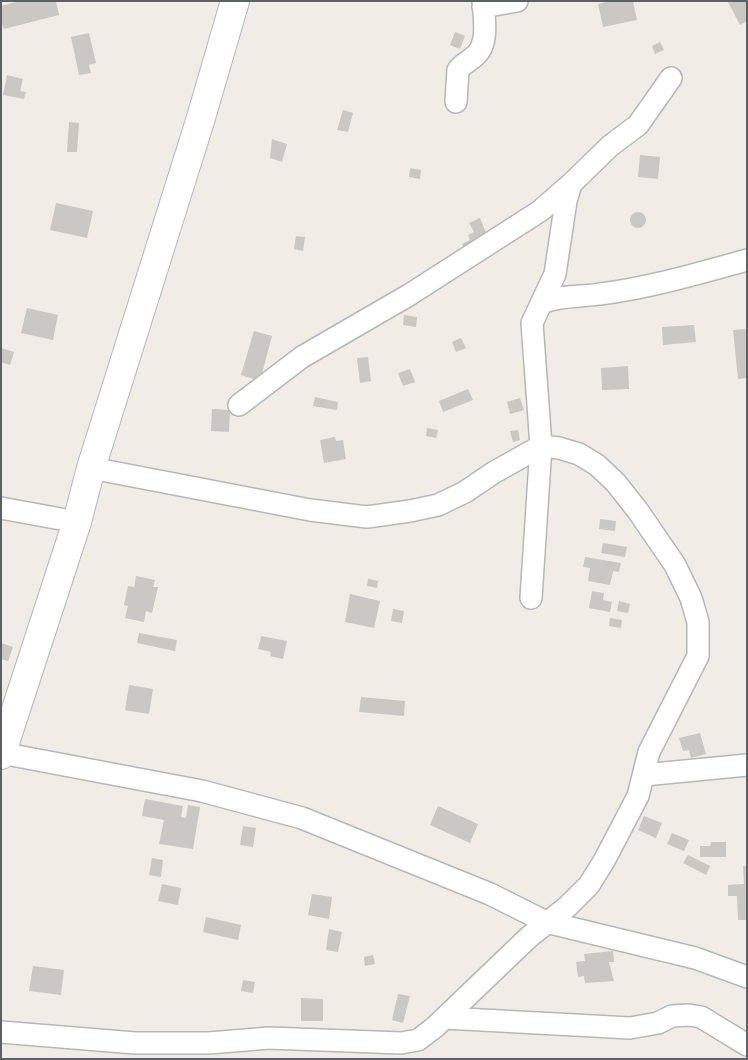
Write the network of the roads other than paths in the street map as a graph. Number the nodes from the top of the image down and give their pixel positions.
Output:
1 (235, 1) edge
2 (517, 1) edge
3 (483, 4) edge
4 (671, 78) dead end
5 (456, 102) dead end
6 (571, 184) junction
7 (747, 260) edge
8 (544, 302) junction
9 (239, 405) dead end
10 (541, 446) junction
11 (90, 468) junction
12 (1, 508) edge
13 (77, 522) junction
14 (531, 598) dead end
15 (1, 754) edge
16 (747, 765) edge
17 (644, 775) junction
18 (546, 922) junction
19 (747, 977) edge
20 (445, 1018) junction
21 (1, 1032) edge
22 (747, 1045) edge

1 - 11 street
2 - 3 street
3 - 5 street
4 - 6 street
6 - 8 street
6 - 9 street
7 - 8 street
8 - 10 street
10 - 11 street
10 - 14 street
10 - 17 street
11 - 13 street
12 - 13 street
13 - 15 street
15 - 18 street
16 - 17 street
17 - 18 street
18 - 19 street
18 - 20 street
20 - 21 street
20 - 22 street

